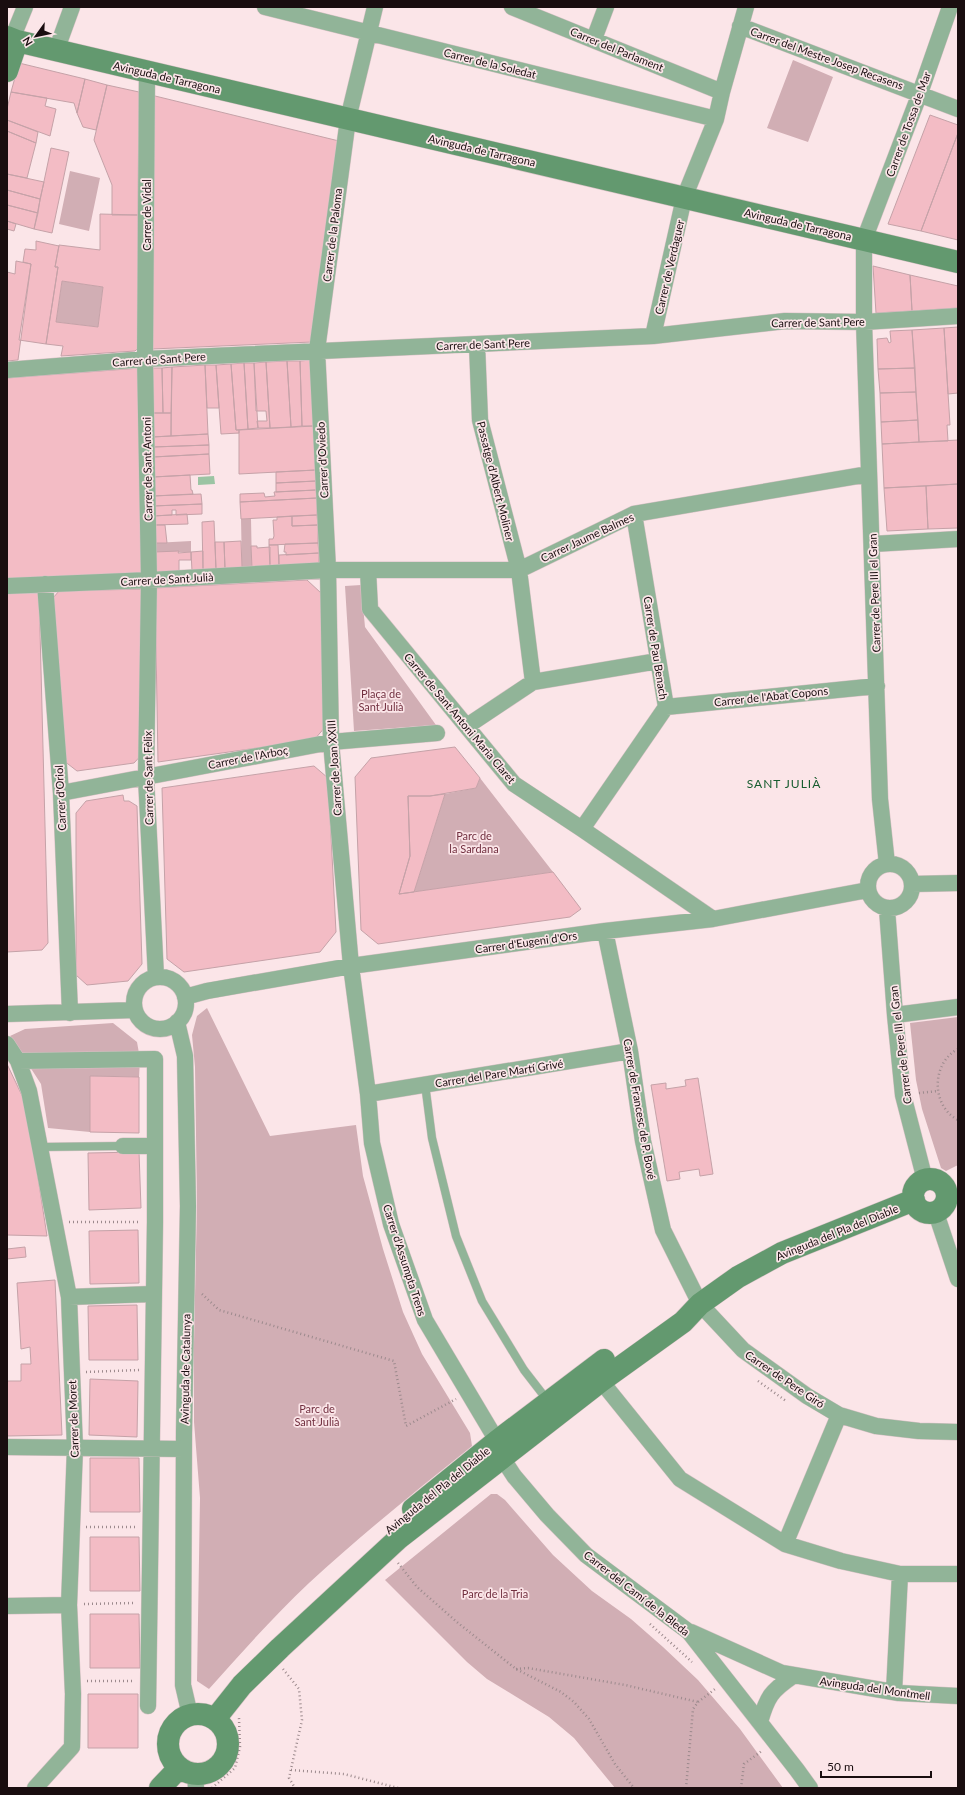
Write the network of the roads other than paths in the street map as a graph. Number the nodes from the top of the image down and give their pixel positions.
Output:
1 (17, 7) edge
2 (25, 7) edge
3 (72, 7) edge
4 (265, 7) edge
5 (375, 7) edge
6 (512, 7) edge
7 (606, 7) edge
8 (746, 7) edge
9 (950, 7) edge
10 (534, 11) edge
11 (740, 26) junction
12 (368, 33) junction
13 (11, 38) edge
14 (594, 39) junction
15 (56, 51) junction
16 (7, 70) edge
17 (147, 72) junction
18 (722, 92) junction
19 (920, 93) junction
20 (958, 109) edge
21 (348, 119) junction
22 (716, 119) junction
23 (684, 198) junction
24 (864, 240) junction
25 (958, 262) edge
26 (958, 316) edge
27 (864, 322) junction
28 (653, 336) junction
29 (477, 344) junction
30 (317, 350) junction
31 (145, 359) junction
32 (7, 370) edge
33 (869, 474) junction
34 (634, 514) junction
35 (958, 539) edge
36 (873, 544) junction
37 (328, 570) junction
38 (368, 570) junction
39 (518, 570) junction
40 (149, 580) junction
41 (46, 584) junction
42 (7, 586) edge
43 (658, 661) junction
44 (533, 682) junction
45 (877, 686) junction
46 (666, 707) junction
47 (467, 726) junction
48 (436, 733) dead end
49 (331, 742) junction
50 (146, 777) junction
51 (61, 793) junction
52 (582, 829) junction
53 (887, 864) junction
54 (958, 883) edge
55 (912, 884) junction
56 (868, 890) junction
57 (887, 909) junction
58 (713, 919) junction
59 (605, 931) junction
60 (351, 966) junction
61 (156, 977) junction
62 (185, 997) junction
63 (958, 1007) edge
64 (135, 1010) junction
65 (70, 1013) junction
66 (7, 1014) edge
67 (895, 1015) junction
68 (177, 1022) junction
69 (7, 1044) edge
70 (630, 1051) junction
71 (18, 1061) junction
72 (425, 1084) junction
73 (368, 1094) junction
74 (123, 1146) joint
75 (154, 1146) junction
76 (40, 1147) junction
77 (925, 1180) junction
78 (952, 1187) edge
79 (914, 1200) junction
80 (936, 1213) junction
81 (958, 1279) edge
82 (152, 1294) junction
83 (69, 1297) junction
84 (700, 1304) junction
85 (601, 1381) junction
86 (548, 1402) junction
87 (839, 1414) junction
88 (958, 1432) edge
89 (7, 1447) edge
90 (75, 1448) junction
91 (151, 1448) junction
92 (184, 1449) junction
93 (500, 1450) junction
94 (785, 1544) junction
95 (900, 1574) junction
96 (958, 1574) edge
97 (69, 1605) junction
98 (7, 1606) edge
99 (689, 1632) junction
100 (793, 1676) junction
101 (894, 1692) junction
102 (958, 1696) edge
103 (148, 1706) dead end
104 (203, 1716) junction
105 (760, 1722) junction
106 (190, 1777) edge
107 (36, 1788) edge
108 (160, 1788) edge
109 (810, 1788) edge

1 - 13 street
2 - 13 street
3 - 15 street
4 - 12 street, Carrer de la Soledat
5 - 12 street, Carrer de la Paloma
6 - 10 street, Carrer del Parlament
7 - 14 street
8 - 11 street, Carrer de Verdaguer
9 - 19 street, Carrer de Tossa de Mar
10 - 14 street, Carrer del Parlament
11 - 18 street, Carrer de Verdaguer
11 - 19 street, Carrer del Mestre Josep Recasens
12 - 21 street, Carrer de la Paloma
12 - 22 street, Carrer de la Soledat
13 - 15 street, Avinguda de Tarragona
13 - 16 street
14 - 18 street, Carrer del Parlament
15 - 17 street, Avinguda de Tarragona
17 - 21 street, Avinguda de Tarragona
17 - 31 street, Carrer de Vidal
18 - 22 street, Carrer de Verdaguer
19 - 20 street, Carrer del Mestre Josep Recasens
19 - 24 street, Carrer de Tossa de Mar
21 - 23 street, Avinguda de Tarragona
21 - 30 street, Carrer de la Paloma
22 - 23 street, Carrer de Verdaguer
23 - 24 street, Avinguda de Tarragona
23 - 28 street, Carrer de Verdaguer
24 - 25 street, Avinguda de Tarragona
24 - 27 street, Carrer de Pere III el Gran
26 - 27 street, Carrer de Sant Pere
27 - 28 street, Carrer de Sant Pere
27 - 33 street, Carrer de Pere III el Gran
28 - 29 street, Carrer de Sant Pere
29 - 30 street, Carrer de Sant Pere
29 - 39 street, Passatge d'Albert Moliner
30 - 31 street, Carrer de Sant Pere
30 - 37 street, Carrer d'Oviedo
31 - 32 street, Carrer de Sant Pere
31 - 40 street, Carrer de Sant Antoni
33 - 34 street, Carrer Jaume Balmes
33 - 36 street, Carrer de Pere III el Gran
34 - 39 street, Carrer Jaume Balmes
34 - 43 street, Carrer de Pau Benach
35 - 36 street
36 - 45 street, Carrer de Pere III el Gran
37 - 38 street, Carrer Jaume Balmes
37 - 40 street, Carrer de Sant Julià
37 - 49 street, Carrer de Joan XXIII
38 - 39 street, Carrer Jaume Balmes
38 - 47 street, Carrer de Sant Antoni Maria Claret
39 - 44 street, Passatge d'Albert Moliner
40 - 41 street, Carrer de Sant Julià
40 - 50 street, Carrer de Sant Fèlix
41 - 42 street, Carrer de Sant Julià
41 - 51 street, Carrer d'Oriol
43 - 44 street
43 - 46 street, Carrer de Pau Benach
44 - 47 street
45 - 46 street, Carrer de l'Abat Copons
45 - 53 street, Carrer de Pere III el Gran
46 - 52 street, Carrer de Pau Benach
47 - 52 street, Carrer de Sant Antoni Maria Claret
48 - 49 street, Carrer de l'Arboç
49 - 50 street, Carrer de l'Arboç
49 - 60 street, Carrer de Joan XXIII
50 - 51 street, Carrer de l'Arboç
50 - 61 street, Carrer de Sant Fèlix
51 - 65 street, Carrer d'Oriol
52 - 58 street, Carrer de Sant Antoni Maria Claret
53 - 55 street
53 - 56 street
54 - 55 street
55 - 57 street
56 - 57 street
56 - 58 street, Carrer d'Eugeni d'Ors
57 - 67 street, Carrer de Pere III el Gran
58 - 59 street, Carrer d'Eugeni d'Ors
59 - 60 street, Carrer d'Eugeni d'Ors
59 - 70 street, Carrer de Francesc de P. Bové
60 - 62 street, Carrer d'Eugeni d'Ors
60 - 73 street, Carrer d'Assumpta Trens
61 - 62 street
61 - 64 street
62 - 68 street
63 - 67 street
64 - 65 street
64 - 68 street
65 - 66 street
67 - 77 street, Carrer de Pere III el Gran
68 - 92 street, Avinguda de Catalunya
69 - 71 street, Carrer de Moret
70 - 72 street, Carrer del Pare Martí Grivé
70 - 84 street, Carrer de Francesc de P. Bové
71 - 75 street
71 - 76 street, Carrer de Moret
72 - 73 street, Carrer del Pare Martí Grivé
72 - 86 lane
73 - 93 street, Carrer d'Assumpta Trens
74 - 75 street
74 - 76 lane
75 - 82 street
76 - 83 street, Carrer de Moret
77 - 78 street
77 - 79 street
78 - 80 street
79 - 80 street
79 - 84 street, Avinguda del Pla del Diable
80 - 81 street
82 - 83 street
82 - 91 street
83 - 90 street, Carrer de Moret
84 - 85 street, Avinguda del Pla del Diable
84 - 86 street, Avinguda del Pla del Diable
84 - 87 street, Carrer de Pere Giró
85 - 93 street, Avinguda del Pla del Diable
85 - 94 street
86 - 93 street, Avinguda del Pla del Diable
87 - 88 street, Carrer de Pere Giró
87 - 94 street
89 - 90 street
90 - 91 street
90 - 97 street, Carrer de Moret
91 - 92 street
91 - 103 street
92 - 104 street, Avinguda de Catalunya
93 - 99 street, Carrer del Camí de la Bleda
93 - 104 street, Avinguda del Pla del Diable
94 - 95 street
95 - 96 street
95 - 101 street
97 - 98 street
97 - 107 street, Carrer de Moret
99 - 100 street, Avinguda del Montmell
99 - 105 street, Carrer del Camí de la Bleda
100 - 101 street, Avinguda del Montmell
100 - 105 street
101 - 102 street, Avinguda del Montmell
104 - 106 street
104 - 106 street
105 - 109 street, Carrer del Camí de la Bleda
106 - 108 street

